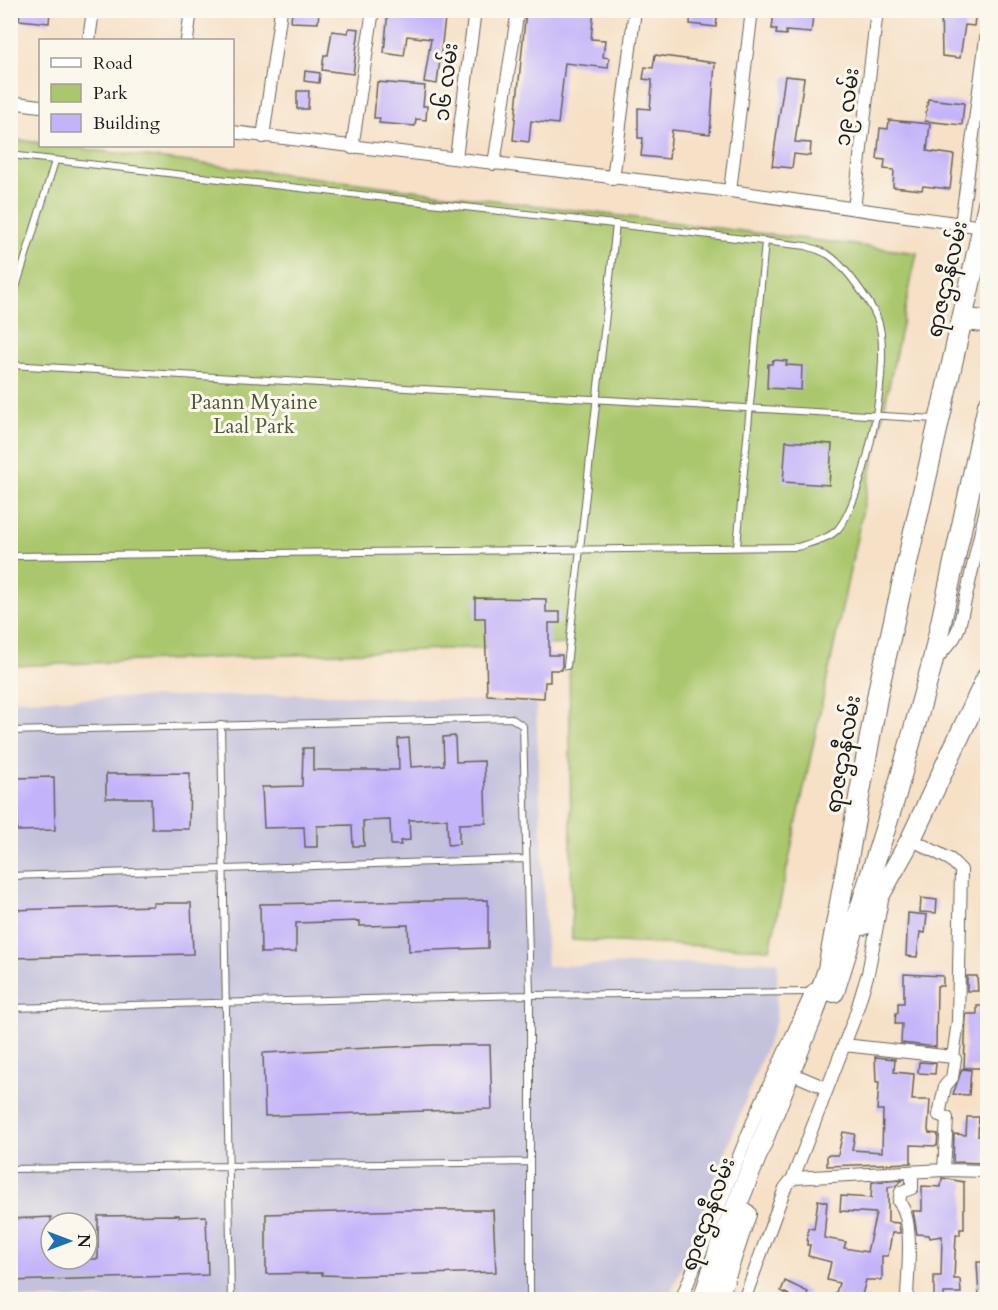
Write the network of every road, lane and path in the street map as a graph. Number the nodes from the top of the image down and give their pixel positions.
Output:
1 (93, 10) edge
2 (191, 10) edge
3 (281, 10) edge
4 (373, 10) edge
5 (475, 10) edge
6 (518, 10) edge
7 (635, 10) edge
8 (752, 10) edge
9 (877, 10) edge
10 (987, 24) edge
11 (89, 39) edge
12 (187, 39) edge
13 (10, 102) edge
14 (39, 106) edge
15 (234, 132) edge
16 (263, 137) junction
17 (352, 148) junction
18 (10, 155) edge
19 (456, 158) junction
20 (55, 161) junction
21 (494, 164) junction
22 (613, 179) junction
23 (730, 191) junction
24 (987, 204) edge
25 (854, 209) junction
26 (616, 224) junction
27 (961, 224) junction
28 (983, 227) junction
29 (765, 241) junction
30 (10, 307) edge
31 (963, 319) junction
32 (987, 322) edge
33 (10, 365) edge
34 (598, 399) junction
35 (987, 405) edge
36 (750, 408) junction
37 (875, 416) junction
38 (939, 419) junction
39 (987, 500) edge
40 (737, 547) junction
41 (581, 549) junction
42 (10, 556) edge
43 (932, 664) junction
44 (567, 666) dead end
45 (987, 675) edge
46 (983, 699) edge
47 (221, 725) junction
48 (10, 731) edge
49 (910, 839) junction
50 (526, 859) junction
51 (224, 870) junction
52 (10, 876) edge
53 (884, 890) junction
54 (848, 949) junction
55 (828, 969) junction
56 (812, 992) junction
57 (530, 995) junction
58 (226, 1003) junction
59 (10, 1008) edge
60 (844, 1045) junction
61 (952, 1057) junction
62 (800, 1077) junction
63 (826, 1088) junction
64 (528, 1162) junction
65 (228, 1166) junction
66 (10, 1169) edge
67 (944, 1170) junction
68 (987, 1171) edge
69 (912, 1174) junction
70 (793, 1178) junction
71 (231, 1299) edge
72 (530, 1299) edge
73 (681, 1299) edge
74 (717, 1299) edge
75 (744, 1299) edge
76 (907, 1299) edge

1 - 11 street
2 - 12 street
3 - 16 street
4 - 17 street
5 - 19 street, ၁၆ လမ်း
6 - 21 street
7 - 22 street
8 - 23 street
9 - 25 street, ၁၉ လမ်း
10 - 27 street
13 - 14 street
15 - 16 street
16 - 17 street
17 - 19 street
18 - 20 lane
19 - 21 street
20 - 26 lane
20 - 30 lane
21 - 22 street
22 - 23 street
23 - 25 street
24 - 28 main road, ရာဇဌာနီလမ်း
25 - 27 street
26 - 29 lane
26 - 34 lane
27 - 28 street
28 - 31 main road, ရာဇဌာနီလမ်း
29 - 36 lane
29 - 37 lane
31 - 32 highway
31 - 38 main road, ရာဇဌာနီလမ်း
33 - 34 lane
34 - 36 lane
34 - 41 lane
35 - 43 main road, ရာဇဌာနီလမ်း
36 - 37 lane
36 - 40 lane
37 - 38 lane
37 - 40 lane
38 - 55 main road, ရာဇဌာနီလမ်း
39 - 43 street
40 - 41 lane
41 - 42 lane
41 - 44 lane
43 - 54 main road, ရာဇဌာနီလမ်း
45 - 46 main road
46 - 49 main road
47 - 48 lane
47 - 50 lane
47 - 51 lane
49 - 53 main road
49 - 61 street
50 - 51 lane
50 - 57 lane
51 - 52 lane
51 - 58 lane
53 - 54 main road
53 - 60 street
54 - 55 main road
54 - 62 main road, ရာဇဌာနီလမ်း
55 - 56 street
55 - 74 main road, ရာဇဌာနီလမ်း
56 - 57 lane
56 - 73 street
57 - 58 lane
57 - 64 lane
58 - 59 lane
58 - 65 lane
60 - 61 street
60 - 63 street
61 - 67 street
62 - 63 street
62 - 74 main road, ရာဇဌာနီလမ်း
63 - 70 street
64 - 65 lane
64 - 72 lane
65 - 66 lane
65 - 71 lane
67 - 68 street
67 - 69 street
69 - 70 street
69 - 76 street
70 - 75 street

